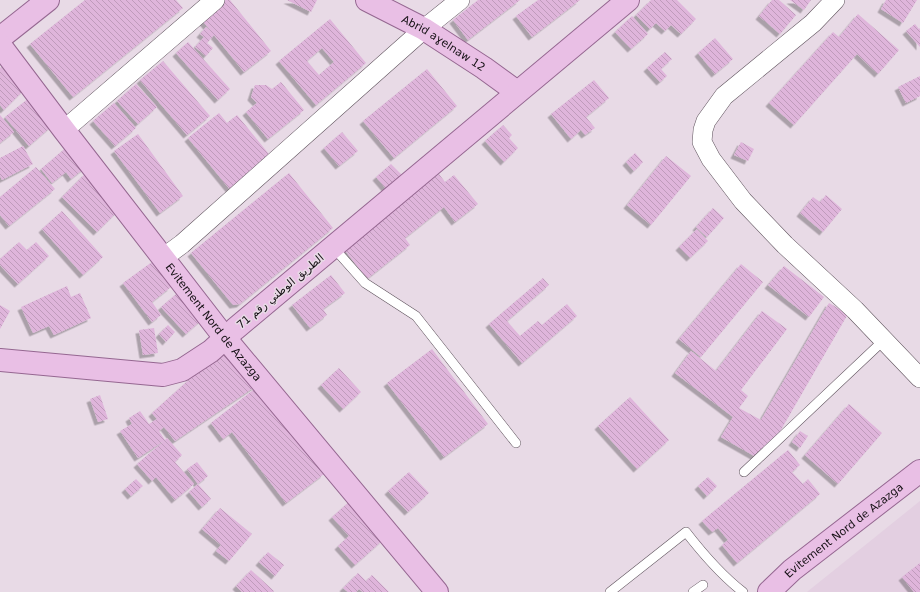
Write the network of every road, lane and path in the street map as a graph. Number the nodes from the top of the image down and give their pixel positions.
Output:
1 (48, 0) edge
2 (215, 0) edge
3 (367, 0) edge
4 (460, 0) edge
5 (628, 0) edge
6 (835, 0) edge
7 (424, 29) junction
8 (0, 38) edge
9 (0, 45) edge
10 (517, 92) junction
11 (64, 130) junction
12 (333, 247) junction
13 (163, 258) junction
14 (225, 338) junction
15 (884, 340) junction
16 (0, 360) edge
17 (920, 378) edge
18 (516, 442) dead end
19 (920, 471) edge
20 (744, 472) dead end
21 (702, 585) dead end
22 (437, 592) edge
23 (610, 592) edge
24 (693, 592) edge
25 (743, 592) edge
26 (769, 592) edge

1 - 8 main road
2 - 11 street
3 - 7 main road, Abrid aɣelnaw 12
4 - 7 street
5 - 10 main road, الطريق الوطني رقم 71
6 - 15 street
7 - 10 main road, Abrid aɣelnaw 12
7 - 13 street
9 - 11 main road, Evitement Nord de Azazga
10 - 12 main road, الطريق الوطني رقم 71
11 - 13 main road, Evitement Nord de Azazga
12 - 14 main road, الطريق الوطني رقم 71
12 - 18 lane
13 - 14 main road, Evitement Nord de Azazga
14 - 16 main road, الطريق الوطني رقم 71
14 - 22 main road, Evitement Nord de Azazga
15 - 17 street
15 - 20 lane
19 - 26 main road, Evitement Nord de Azazga
21 - 24 lane
23 - 25 lane

